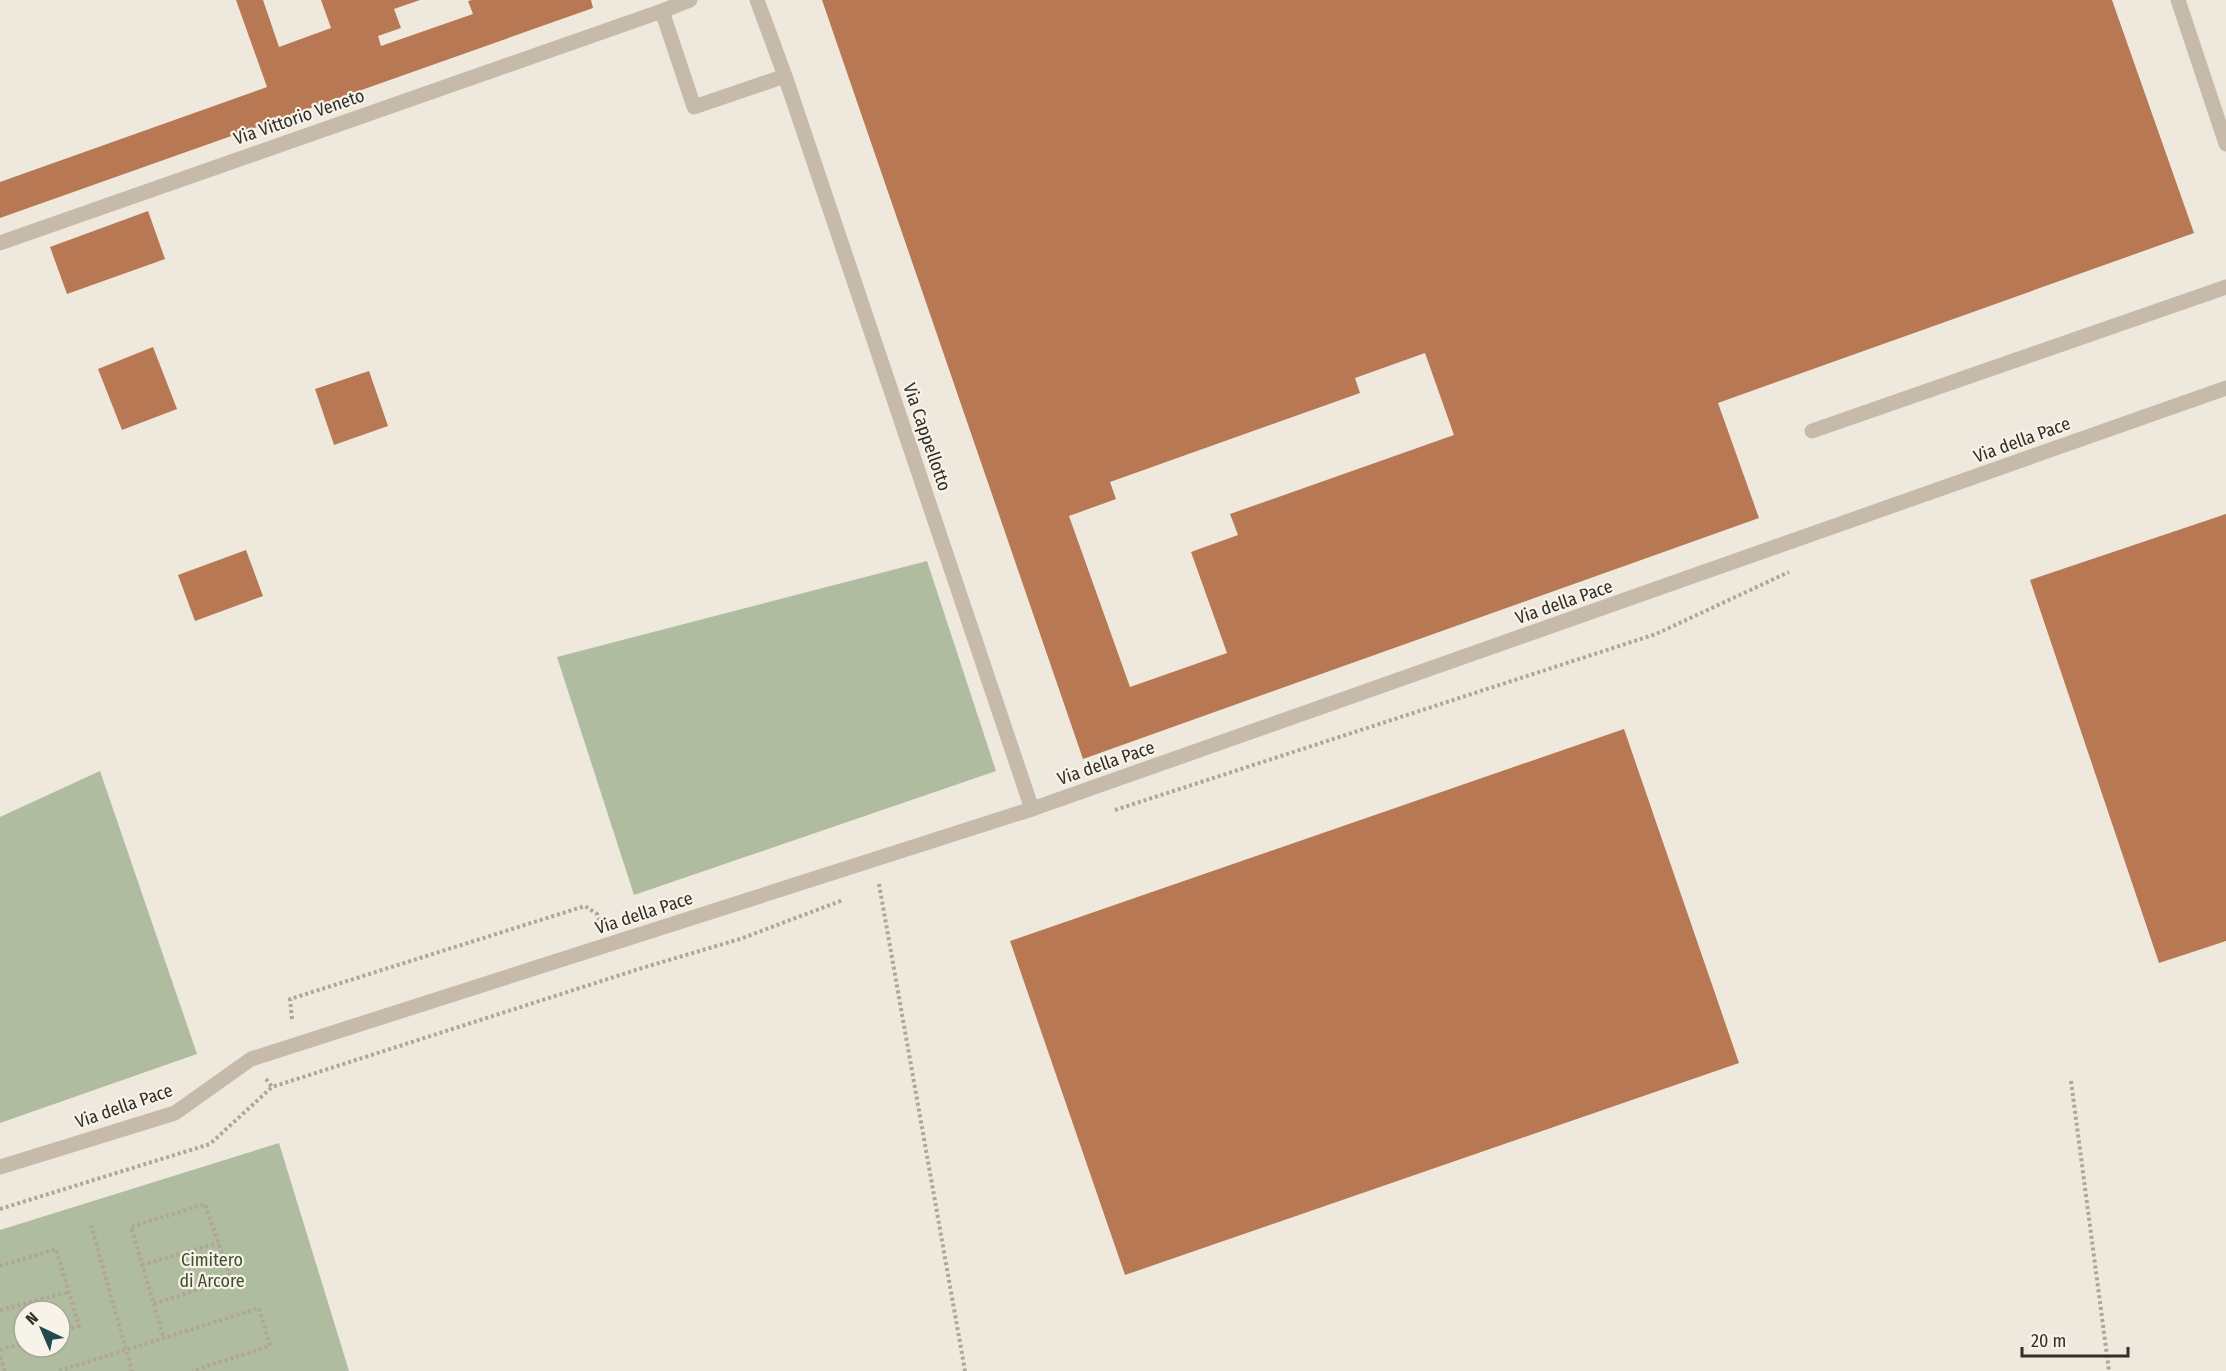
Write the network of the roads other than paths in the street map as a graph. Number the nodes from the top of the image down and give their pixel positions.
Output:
1 (690, 0) edge
2 (757, 0) edge
3 (2178, 0) edge
4 (662, 11) junction
5 (785, 76) junction
6 (2226, 144) edge
7 (0, 243) edge
8 (2226, 287) edge
9 (2226, 388) edge
10 (1812, 431) dead end
11 (1032, 809) junction
12 (0, 1167) edge

1 - 4 street
2 - 5 street, Via Cappellotto
3 - 6 street
4 - 5 street
4 - 7 street, Via Vittorio Veneto
5 - 11 street, Via Cappellotto
8 - 10 street
9 - 11 street, Via della Pace
11 - 12 street, Via della Pace

